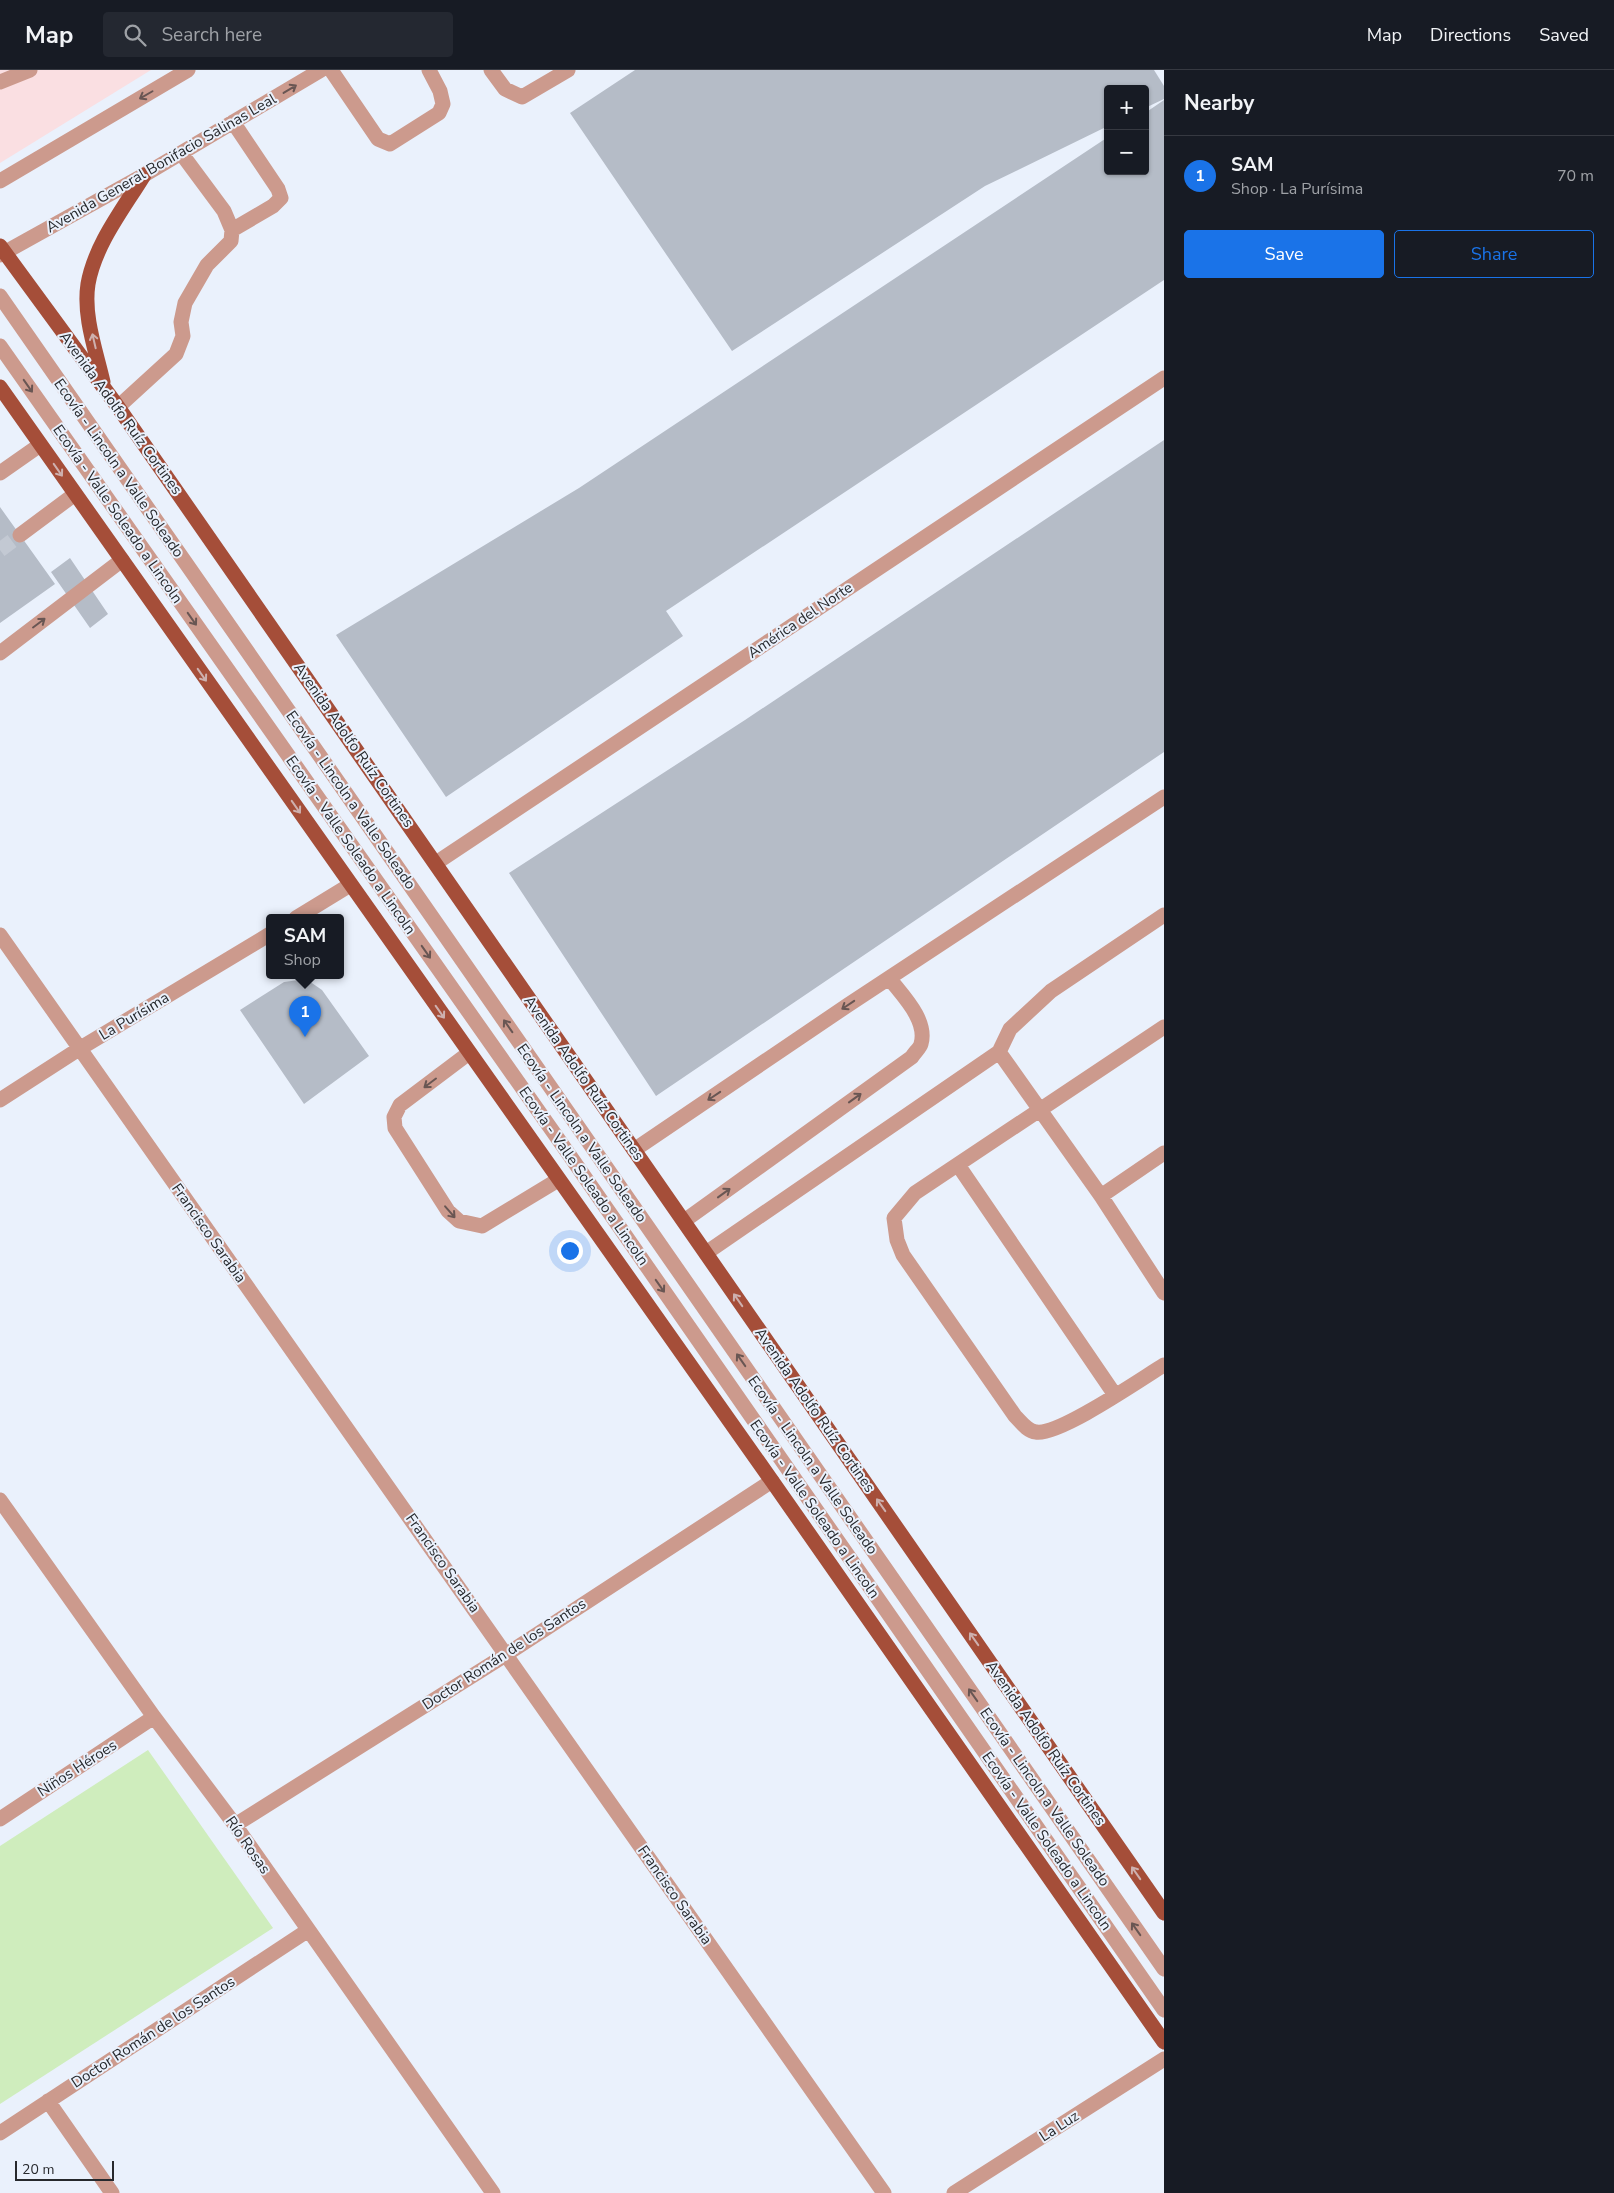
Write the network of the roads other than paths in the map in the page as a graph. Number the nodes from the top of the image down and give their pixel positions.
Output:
1 (30, 70) edge
2 (188, 70) edge
3 (321, 70) edge
4 (331, 70) edge
5 (429, 70) edge
6 (491, 70) edge
7 (568, 70) edge
8 (0, 82) edge
9 (233, 122) junction
10 (181, 153) junction
11 (144, 175) junction
12 (0, 180) edge
13 (232, 230) junction
14 (2, 251) edge
15 (0, 296) edge
16 (0, 346) edge
17 (1164, 378) edge
18 (0, 387) edge
19 (104, 388) junction
20 (118, 407) junction
21 (40, 445) junction
22 (0, 473) edge
23 (75, 494) junction
24 (20, 535) tunnel mouth
25 (122, 560) junction
26 (0, 653) edge
27 (1164, 796) edge
28 (436, 862) junction
29 (350, 885) junction
30 (303, 914) edge
31 (1164, 915) edge
32 (0, 935) edge
33 (266, 936) edge
34 (889, 978) junction
35 (1164, 1028) edge
36 (79, 1049) junction
37 (999, 1052) junction
38 (469, 1053) junction
39 (0, 1100) edge
40 (1039, 1109) junction
41 (634, 1150) junction
42 (1164, 1153) edge
43 (958, 1165) junction
44 (558, 1180) junction
45 (1101, 1196) junction
46 (684, 1221) junction
47 (706, 1253) junction
48 (1164, 1293) edge
49 (1164, 1365) edge
50 (1115, 1395) junction
51 (772, 1481) junction
52 (0, 1500) edge
53 (507, 1654) junction
54 (154, 1717) junction
55 (0, 1818) edge
56 (235, 1825) junction
57 (1164, 1913) edge
58 (307, 1931) junction
59 (1164, 1969) edge
60 (1164, 2010) edge
61 (1164, 2042) edge
62 (1164, 2058) edge
63 (48, 2101) junction
64 (0, 2133) edge
65 (112, 2193) edge
66 (493, 2193) edge
67 (884, 2193) edge
68 (954, 2193) edge

1 - 8 street
2 -> 12 street
9 -> 3 street, Avenida General Bonifacio Salinas Leal
4 - 5 street
6 - 7 street
9 - 10 street, Avenida General Bonifacio Salinas Leal
9 - 13 street
10 - 11 street, Avenida General Bonifacio Salinas Leal
10 - 13 street
11 - 14 street, Avenida General Bonifacio Salinas Leal
19 -> 11 main road
13 - 20 street
14 - 19 main road, Avenida Adolfo Ruíz Cortines
59 -> 15 street, Ecovía - Lincoln a Valle Soleado
16 -> 60 street, Ecovía - Valle Soleado a Lincoln
17 - 28 street, América del Norte
18 - 21 main road
19 - 20 main road, Avenida Adolfo Ruíz Cortines
20 - 28 main road, Avenida Adolfo Ruíz Cortines
21 - 22 street
21 -> 23 main road
23 - 24 street
23 - 25 main road
26 -> 25 street
25 -> 29 main road
27 - 34 street
28 - 41 main road, Avenida Adolfo Ruíz Cortines
29 - 30 street
29 -> 38 main road
31 - 37 street
32 - 36 street, Francisco Sarabia
33 - 36 street, La Purísima
34 -> 41 street
46 -> 34 street
35 - 40 street
36 - 39 street, La Purísima
36 - 53 street, Francisco Sarabia
37 - 40 street
37 - 47 street
38 - 44 main road
38 -> 44 street
40 - 43 street
40 - 45 street
41 - 46 main road, Avenida Adolfo Ruíz Cortines
42 - 45 street
43 - 50 street
43 - 50 street
44 - 51 main road
45 - 48 street
46 - 47 main road, Avenida Adolfo Ruíz Cortines
57 -> 47 main road, Avenida Adolfo Ruíz Cortines
49 - 50 street
51 - 53 street, Doctor Román de los Santos
51 - 61 main road
52 - 54 street, Río Rosas
53 - 56 street, Doctor Román de los Santos
53 - 67 street, Francisco Sarabia
54 - 55 street, Niños Héroes
54 - 56 street, Río Rosas
56 - 58 street, Río Rosas
58 - 63 street, Doctor Román de los Santos
58 - 66 street, Río Rosas
62 - 68 street, La Luz
63 - 64 street, Doctor Román de los Santos
63 - 65 street

